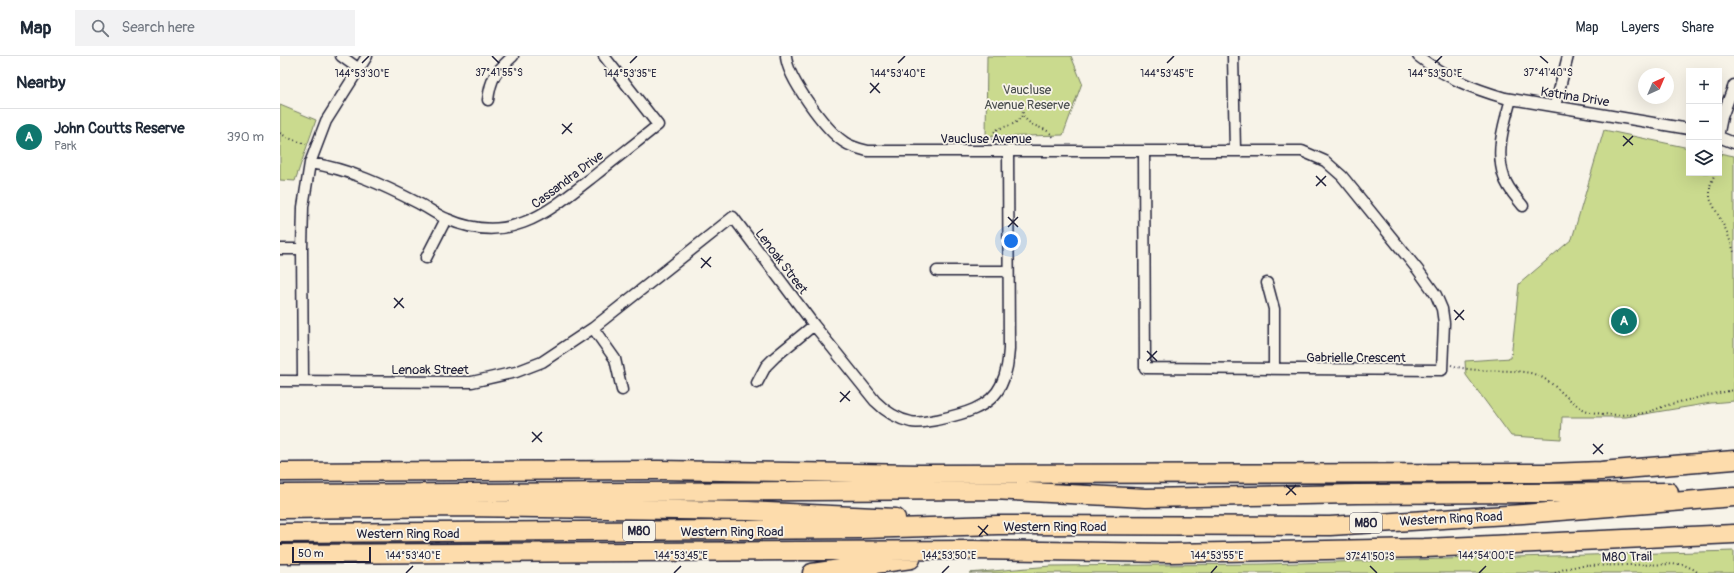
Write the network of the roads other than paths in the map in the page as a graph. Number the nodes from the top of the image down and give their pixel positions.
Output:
1 (340, 56) edge
2 (367, 56) edge
3 (513, 56) edge
4 (604, 56) edge
5 (786, 56) edge
6 (1233, 56) edge
7 (1418, 56) edge
8 (1568, 56) edge
9 (359, 69) junction
10 (1734, 85) edge
11 (1511, 99) junction
12 (488, 100) dead end
13 (1555, 106) junction
14 (1722, 117) edge
15 (1686, 128) edge
16 (1722, 138) edge
17 (1734, 143) edge
18 (1235, 150) junction
19 (1008, 151) junction
20 (1144, 151) junction
21 (310, 163) junction
22 (1523, 206) dead end
23 (446, 218) junction
24 (280, 249) edge
25 (302, 249) junction
26 (426, 258) dead end
27 (937, 271) dead end
28 (1007, 271) junction
29 (1267, 283) dead end
30 (814, 325) junction
31 (593, 328) junction
32 (1274, 369) junction
33 (303, 380) junction
34 (280, 381) edge
35 (756, 383) dead end
36 (622, 390) dead end
37 (1734, 460) edge
38 (280, 472) edge
39 (1330, 475) junction
40 (992, 490) junction
41 (1734, 492) edge
42 (280, 494) edge
43 (1734, 497) edge
44 (280, 509) edge
45 (998, 525) junction
46 (280, 533) edge
47 (1734, 534) edge
48 (973, 550) junction
49 (280, 554) edge
50 (812, 573) edge

1 - 9 street
2 - 9 street
3 - 12 street
4 - 23 street, Cassandra Drive
5 - 19 street, Vaucluse Avenue
6 - 18 street
7 - 11 street, Katrina Drive
8 - 13 street
9 - 21 street
10 - 14 street
11 - 13 street, Katrina Drive
11 - 22 street
13 - 15 street, Katrina Drive
16 - 17 street
18 - 20 street, Vaucluse Avenue
18 - 32 street, Gabrielle Crescent
19 - 20 street, Vaucluse Avenue
19 - 28 street, Lenoak Street
20 - 32 street, Gabrielle Crescent
21 - 23 street, Cassandra Drive
21 - 25 street
23 - 26 street
24 - 25 street
25 - 33 street
27 - 28 street
28 - 30 street, Lenoak Street
29 - 32 street
30 - 31 street, Lenoak Street
30 - 35 street
31 - 33 street, Lenoak Street
31 - 36 street
33 - 34 street, Lenoak Street
37 - 39 highway
38 - 39 highway
39 - 40 highway
40 - 41 highway
40 - 42 highway
43 - 45 highway, Western Ring Road / M80
44 - 45 highway
45 - 46 highway, Western Ring Road / M80
47 - 48 highway, Western Ring Road / M80
48 - 49 highway, Western Ring Road / M80
48 - 50 highway

